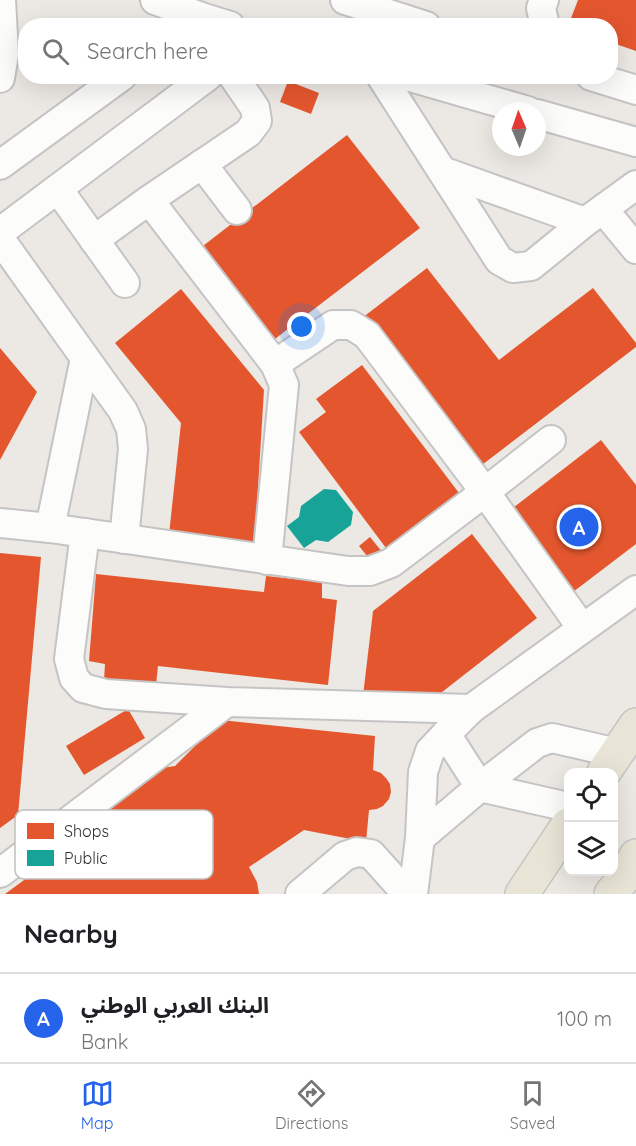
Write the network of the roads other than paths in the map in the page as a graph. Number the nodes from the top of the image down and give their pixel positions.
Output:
1 (1, 0) edge
2 (155, 0) edge
3 (544, 0) edge
4 (349, 1) edge
5 (197, 18) edge
6 (401, 18) edge
7 (543, 18) edge
8 (618, 72) edge
9 (636, 72) edge
10 (0, 78) edge
11 (111, 84) edge
12 (197, 84) edge
13 (238, 84) edge
14 (386, 84) edge
15 (435, 84) edge
16 (617, 84) edge
17 (636, 90) edge
18 (497, 102) edge
19 (546, 117) edge
20 (636, 142) edge
21 (202, 164) junction
22 (0, 165) edge
23 (442, 171) junction
24 (636, 184) edge
25 (58, 189) junction
26 (149, 200) junction
27 (237, 210) dead end
28 (594, 215) junction
29 (0, 232) edge
30 (0, 239) edge
31 (94, 240) junction
32 (636, 249) edge
33 (125, 284) dead end
34 (85, 358) junction
35 (275, 364) junction
36 (551, 440) dead end
37 (485, 492) junction
38 (0, 523) edge
39 (50, 528) junction
40 (85, 533) junction
41 (124, 539) junction
42 (267, 560) junction
43 (636, 590) edge
44 (582, 628) junction
45 (227, 702) junction
46 (471, 709) junction
47 (636, 725) edge
48 (446, 734) junction
49 (611, 763) edge
50 (480, 787) junction
51 (564, 806) edge
52 (84, 810) edge
53 (564, 831) edge
54 (420, 838) junction
55 (15, 862) edge
56 (0, 873) edge
57 (306, 892) edge
58 (407, 894) edge
59 (413, 894) edge
60 (522, 894) edge

1 - 10 street
2 - 5 street
3 - 7 street
4 - 6 street
8 - 9 street
11 - 22 street
12 - 25 street
13 - 21 street
14 - 23 street
15 - 18 street
16 - 17 street
19 - 20 street
21 - 26 street
21 - 27 street
23 - 28 street
23 - 28 street
24 - 28 street
25 - 29 street
25 - 31 street
26 - 31 street
26 - 35 street
28 - 32 street
30 - 34 street
31 - 33 street
34 - 39 street
34 - 41 street
35 - 37 street
35 - 42 street
36 - 37 street
37 - 42 street
37 - 44 street
38 - 39 street
39 - 40 street
40 - 41 street
40 - 45 street
41 - 42 street
43 - 44 street
44 - 46 street
45 - 46 street
45 - 52 street
46 - 48 street
47 - 49 main road
48 - 50 street
48 - 54 street
49 - 50 street
50 - 51 street
50 - 54 street
53 - 60 main road
54 - 59 street
55 - 56 street
57 - 58 street

